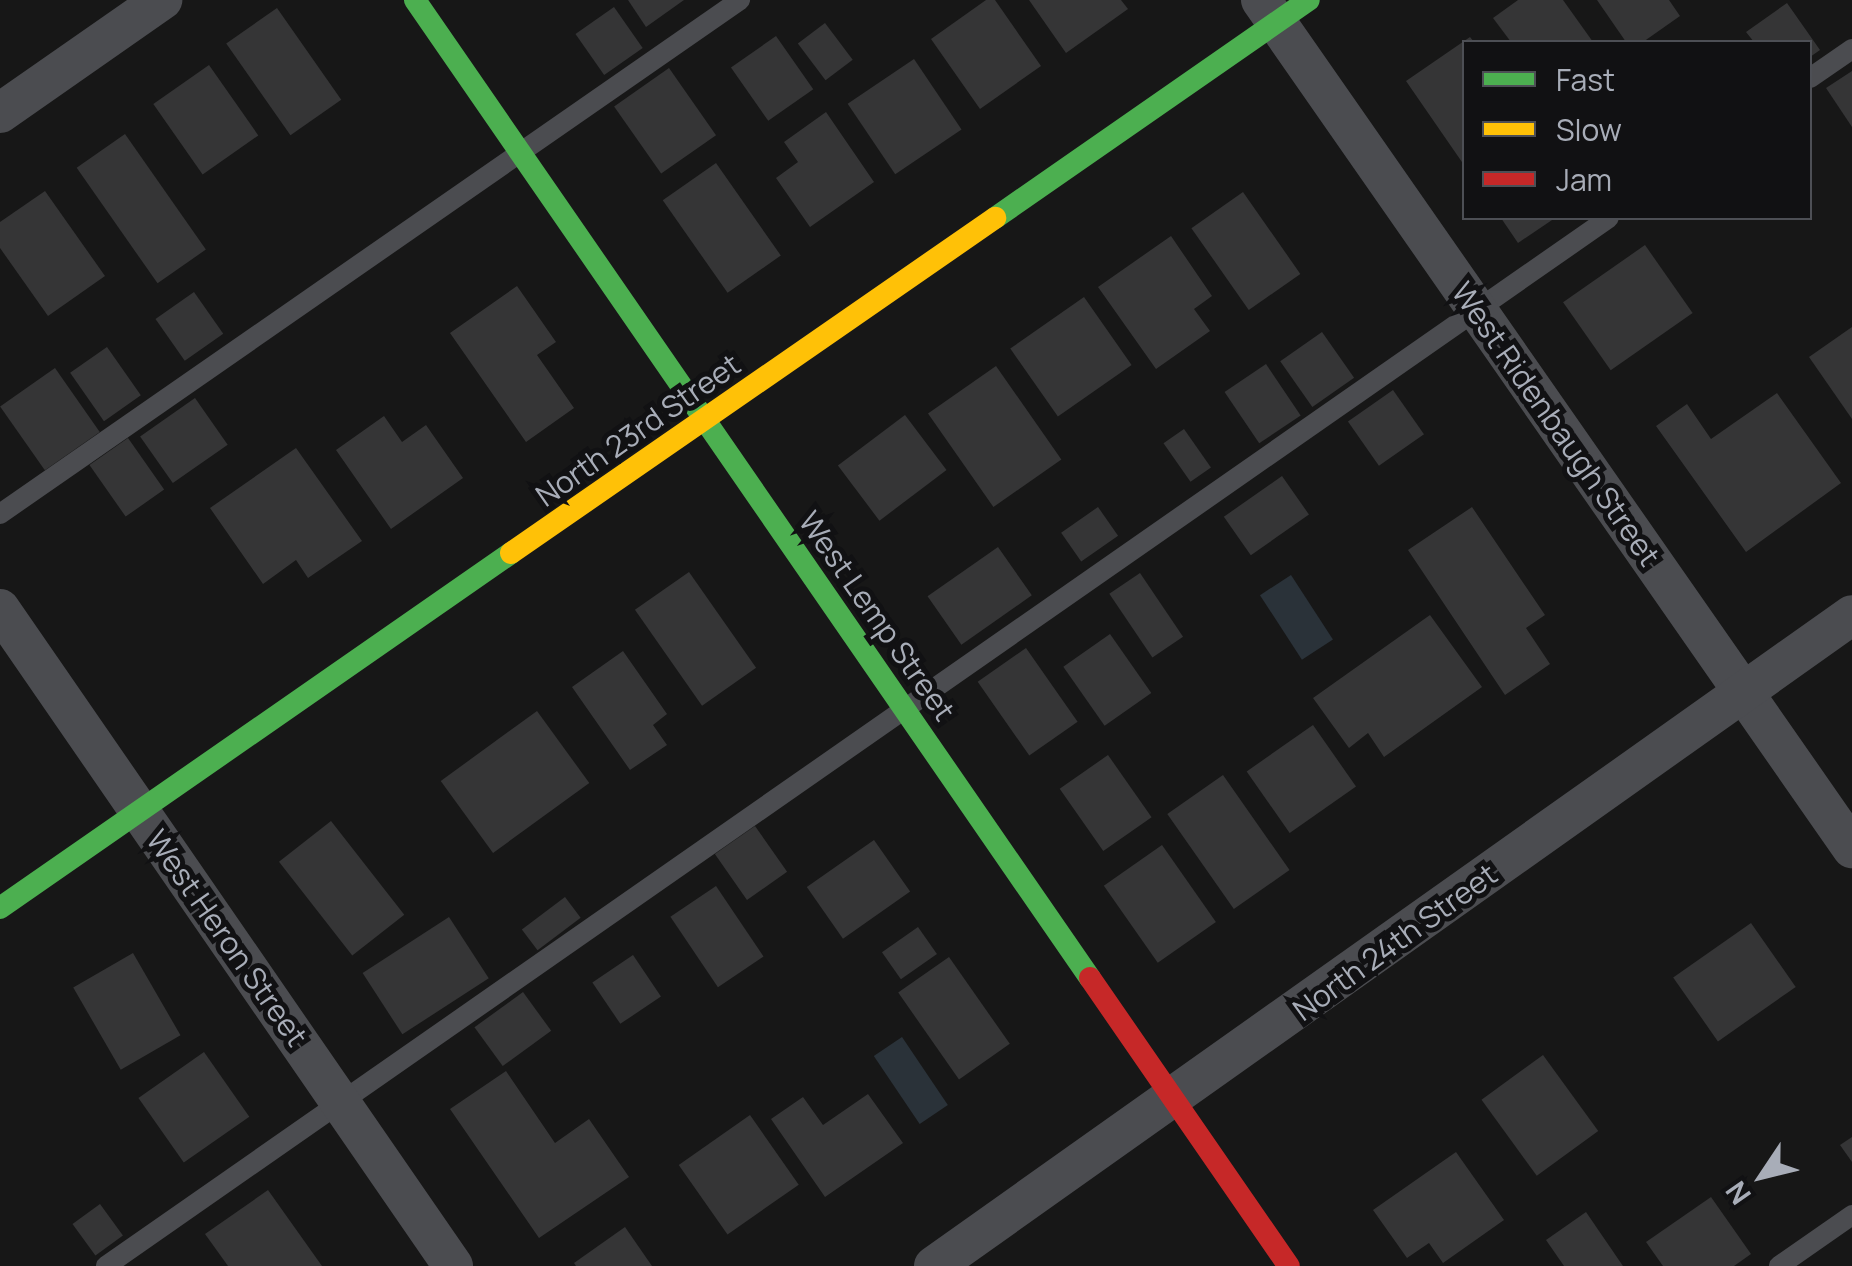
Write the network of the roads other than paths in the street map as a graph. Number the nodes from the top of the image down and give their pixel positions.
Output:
1 (162, 0) edge
2 (415, 0) edge
3 (740, 0) edge
4 (1282, 8) edge
5 (1852, 49) edge
6 (1812, 77) edge
7 (0, 113) edge
8 (520, 153) junction
9 (1606, 220) edge
10 (1476, 310) junction
11 (705, 420) junction
12 (0, 514) edge
13 (0, 609) edge
14 (1852, 614) edge
15 (1742, 691) junction
16 (904, 707) junction
17 (138, 809) junction
18 (1852, 848) edge
19 (0, 908) edge
20 (1175, 1101) junction
21 (341, 1104) junction
22 (1852, 1215) edge
23 (106, 1266) edge
24 (453, 1266) edge
25 (934, 1266) edge
26 (1289, 1266) edge
27 (1779, 1266) edge

1 - 7 street
2 - 8 street, West Lemp Street
3 - 8 lane
4 - 10 street, West Ridenbaugh Street
4 - 11 street, North 23rd Street
5 - 6 lane
8 - 11 street, West Lemp Street
8 - 12 lane
9 - 10 lane
10 - 15 street, West Ridenbaugh Street
10 - 16 lane
11 - 16 street, West Lemp Street
11 - 17 street, North 23rd Street
13 - 17 street, West Heron Street
14 - 15 street, North 24th Street
15 - 18 street, West Ridenbaugh Street
15 - 20 street, North 24th Street
16 - 20 street, West Lemp Street
16 - 21 lane
17 - 19 street, North 23rd Street
17 - 21 street, West Heron Street
20 - 25 street, North 24th Street
20 - 26 street, West Lemp Street
21 - 23 lane
21 - 24 street, West Heron Street
22 - 27 lane

